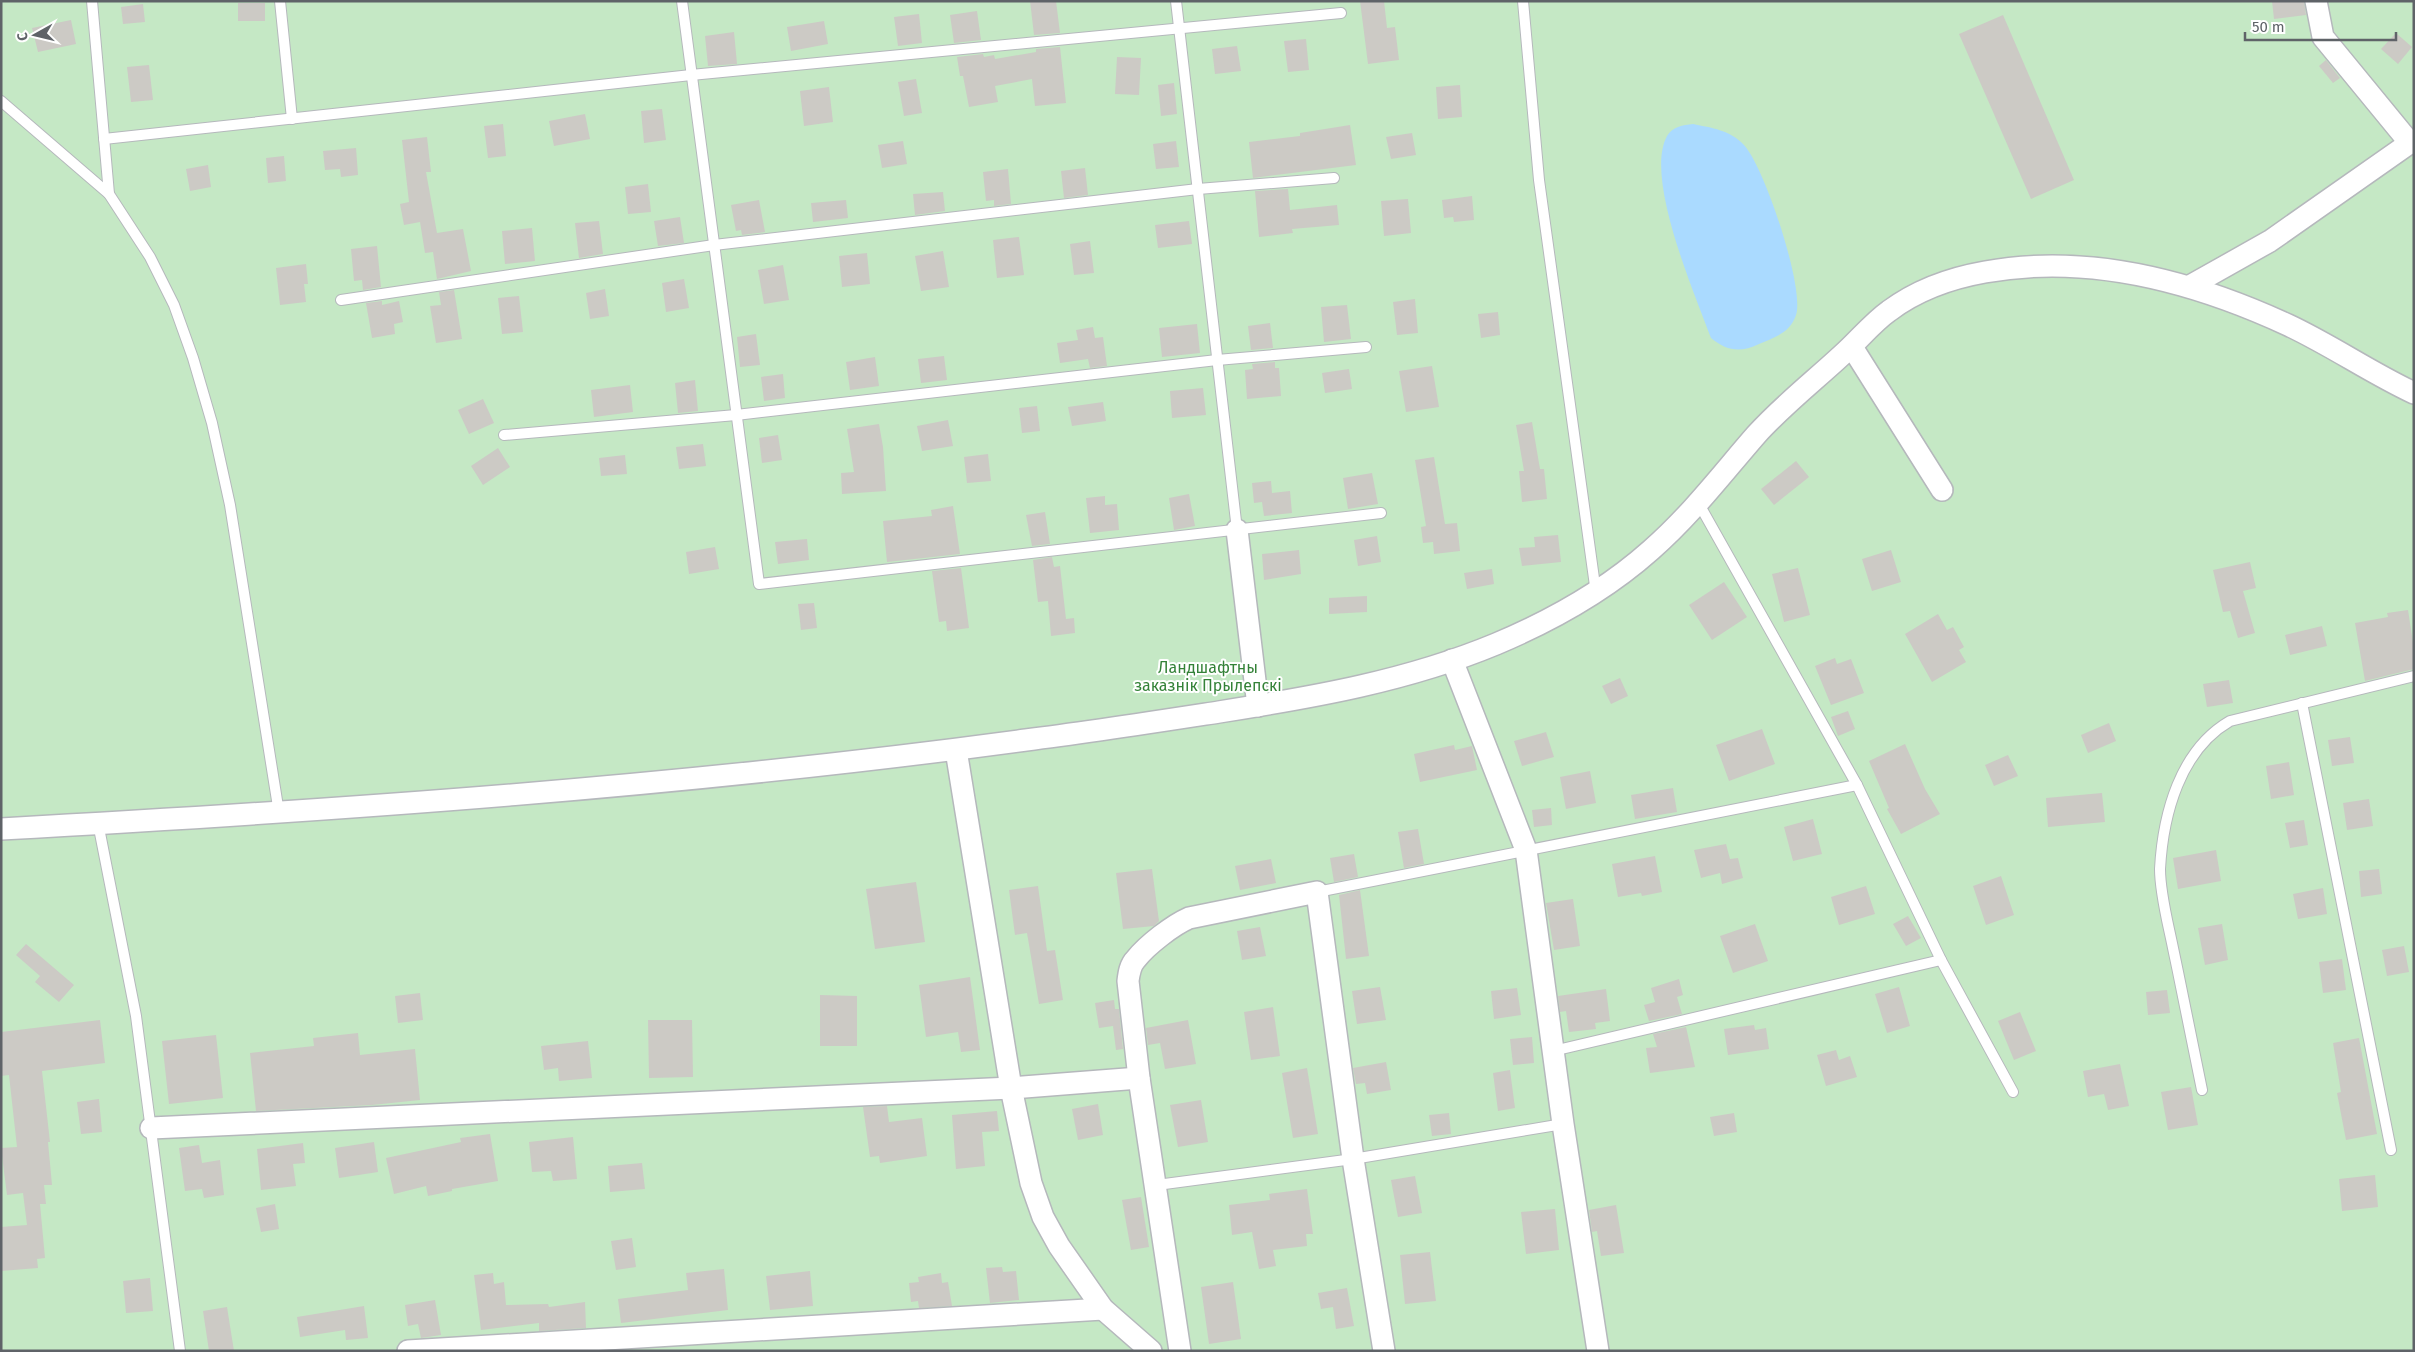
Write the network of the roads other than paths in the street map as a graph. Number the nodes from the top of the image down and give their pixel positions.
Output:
1 (92, 1) edge
2 (280, 1) edge
3 (682, 1) edge
4 (1176, 1) edge
5 (1523, 1) edge
6 (2316, 1) edge
7 (1341, 13) dead end
8 (1179, 27) junction
9 (691, 75) junction
10 (1, 101) edge
11 (292, 118) junction
12 (104, 139) junction
13 (2412, 141) edge
14 (1334, 178) dead end
15 (1198, 189) junction
16 (109, 194) junction
17 (714, 245) junction
18 (2190, 286) junction
19 (341, 300) dead end
20 (1366, 347) dead end
21 (1852, 347) junction
22 (1217, 360) junction
23 (2414, 393) edge
24 (736, 415) junction
25 (504, 435) dead end
26 (1942, 490) dead end
27 (1699, 504) junction
28 (1381, 513) dead end
29 (1236, 530) junction
30 (1596, 593) junction
31 (1452, 660) junction
32 (2414, 676) edge
33 (2302, 702) junction
34 (1258, 706) junction
35 (956, 750) junction
36 (1856, 784) junction
37 (279, 813) junction
38 (98, 823) junction
39 (1, 828) edge
40 (1526, 850) junction
41 (1317, 892) junction
42 (1941, 960) junction
43 (1553, 1051) junction
44 (1139, 1078) junction
45 (1011, 1088) junction
46 (2202, 1090) dead end
47 (2013, 1092) dead end
48 (1563, 1124) junction
49 (151, 1128) junction
50 (2391, 1150) dead end
51 (1353, 1159) junction
52 (1157, 1185) junction
53 (1103, 1309) junction
54 (180, 1351) edge
55 (408, 1351) edge
56 (1151, 1351) edge
57 (1180, 1351) edge
58 (1384, 1351) edge
59 (1598, 1351) edge

1 - 12 lane
2 - 11 lane
3 - 9 lane
4 - 8 lane
5 - 30 lane
6 - 13 street
7 - 8 lane
8 - 9 lane
8 - 15 lane
9 - 11 lane
9 - 17 lane
10 - 16 lane
11 - 12 lane
12 - 16 lane
13 - 18 street
14 - 15 lane
15 - 17 lane
15 - 22 lane
16 - 37 lane
17 - 19 lane
17 - 24 lane
18 - 21 street
18 - 23 street
20 - 22 lane
21 - 26 street
21 - 27 street
22 - 24 lane
22 - 29 lane
24 - 25 lane
24 - 29 lane
27 - 30 street
27 - 36 lane
28 - 29 lane
29 - 34 street
30 - 31 street
31 - 34 street
31 - 40 street
32 - 33 lane
33 - 46 lane
33 - 50 lane
34 - 35 street
35 - 37 street
35 - 45 street
36 - 40 lane
36 - 42 lane
37 - 38 street
38 - 39 street
38 - 49 lane
40 - 41 lane
40 - 43 street
41 - 44 street
41 - 51 street
42 - 43 lane
42 - 47 lane
43 - 48 street
44 - 45 street
44 - 52 street
45 - 49 street
45 - 53 street
48 - 51 lane
48 - 59 street
49 - 54 lane
51 - 52 lane
51 - 58 street
52 - 57 street
53 - 55 street
53 - 56 street

